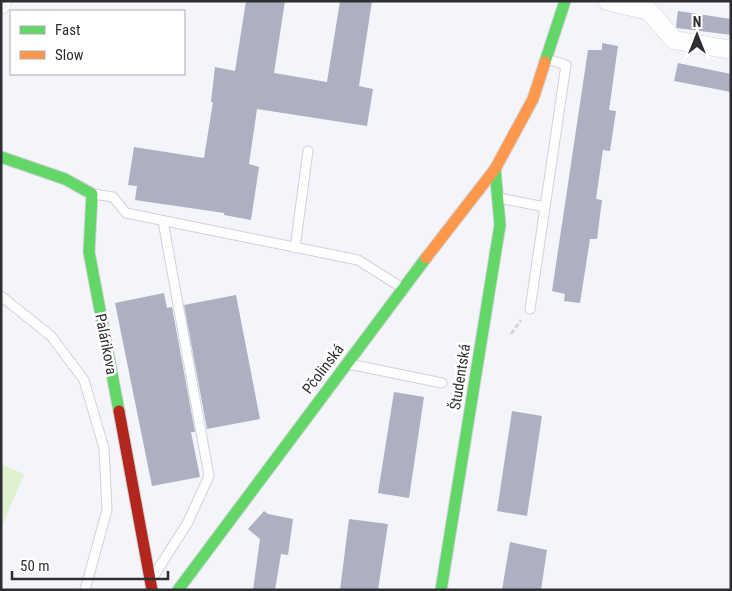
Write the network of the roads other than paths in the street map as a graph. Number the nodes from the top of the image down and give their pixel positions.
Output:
1 (2, 1) edge
2 (564, 1) edge
3 (607, 1) edge
4 (1, 5) edge
5 (731, 50) edge
6 (546, 59) junction
7 (308, 151) dead end
8 (1, 157) edge
9 (495, 169) junction
10 (92, 194) junction
11 (498, 197) junction
12 (545, 207) junction
13 (163, 221) junction
14 (295, 248) junction
15 (403, 288) junction
16 (1, 296) edge
17 (530, 309) dead end
18 (346, 364) junction
19 (442, 383) dead end
20 (151, 585) edge
21 (85, 590) edge
22 (178, 590) edge
23 (441, 590) edge

1 - 4 street
2 - 6 street, Pčolinská
3 - 5 street
6 - 9 street, Pčolinská
6 - 12 lane
7 - 14 lane
8 - 10 street
9 - 11 street, Študentská
9 - 15 street, Pčolinská
10 - 13 lane
10 - 20 street, Palárikova
11 - 12 lane
11 - 23 street, Študentská
12 - 17 lane
13 - 14 lane
13 - 20 lane
14 - 15 lane
15 - 18 street, Pčolinská
16 - 21 lane
18 - 19 lane
18 - 22 street, Pčolinská

